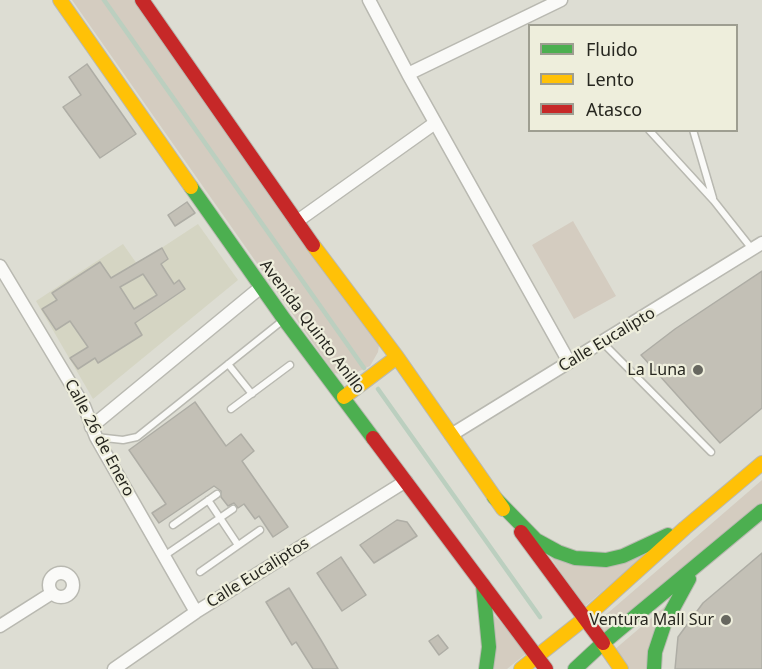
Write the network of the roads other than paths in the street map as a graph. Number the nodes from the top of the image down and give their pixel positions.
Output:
1 (60, 0) edge
2 (142, 0) edge
3 (369, 0) edge
4 (556, 1) edge
5 (408, 74) junction
6 (435, 123) junction
7 (651, 132) edge
8 (694, 132) edge
9 (714, 201) junction
10 (296, 222) junction
11 (757, 246) edge
12 (0, 266) edge
13 (261, 287) junction
14 (284, 319) junction
15 (602, 342) junction
16 (398, 357) junction
17 (569, 362) junction
18 (228, 364) junction
19 (290, 365) dead end
20 (252, 394) junction
21 (344, 397) junction
22 (231, 409) dead end
23 (93, 432) junction
24 (451, 435) junction
25 (711, 452) dead end
26 (762, 463) edge
27 (406, 481) junction
28 (217, 494) dead end
29 (495, 497) junction
30 (208, 500) junction
31 (233, 509) dead end
32 (762, 511) edge
33 (220, 517) junction
34 (173, 525) dead end
35 (686, 528) junction
36 (260, 530) dead end
37 (238, 544) junction
38 (163, 556) junction
39 (698, 563) junction
40 (200, 572) dead end
41 (483, 585) junction
42 (52, 593) dead end
43 (196, 612) junction
44 (584, 619) junction
45 (0, 626) edge
46 (603, 643) junction
47 (536, 657) junction
48 (114, 669) edge
49 (486, 669) edge
50 (521, 669) edge
51 (546, 669) edge
52 (575, 669) edge
53 (621, 669) edge
54 (654, 669) edge

1 - 13 main road, Avenida Quinto Anillo
2 - 10 main road
3 - 5 street
4 - 5 street
5 - 6 street
6 - 10 street
6 - 17 street
7 - 9 lane
8 - 9 lane
9 - 11 lane
10 - 16 main road
11 - 15 street, Calle Eucalipto
12 - 23 street, Calle 26 de Enero
13 - 14 main road, Avenida Quinto Anillo
13 - 23 street
14 - 18 lane
14 - 21 main road, Avenida Quinto Anillo
15 - 17 street, Calle Eucalipto
15 - 25 lane
16 - 21 main road
16 - 24 main road
17 - 24 street, Calle Eucalipto
18 - 20 lane
18 - 23 lane
19 - 20 lane
20 - 22 lane
21 - 27 main road, Avenida Quinto Anillo
23 - 38 street, Calle 26 de Enero
24 - 29 main road
26 - 35 main road
27 - 41 main road, Avenida Quinto Anillo
27 - 43 street, Calle Eucaliptos
28 - 30 lane
29 - 35 main road
29 - 44 main road
30 - 33 lane
30 - 34 lane
31 - 33 lane
32 - 39 main road
33 - 37 lane
33 - 38 lane
35 - 44 main road
36 - 37 lane
37 - 40 lane
38 - 43 street, Calle 26 de Enero
39 - 46 main road
39 - 54 main road
41 - 47 main road, Avenida Quinto Anillo
41 - 49 main road
42 - 45 street
43 - 48 street, Calle Eucaliptos
44 - 46 main road
44 - 47 main road
46 - 52 main road
46 - 53 main road
47 - 50 main road
47 - 51 main road, Avenida Quinto Anillo

